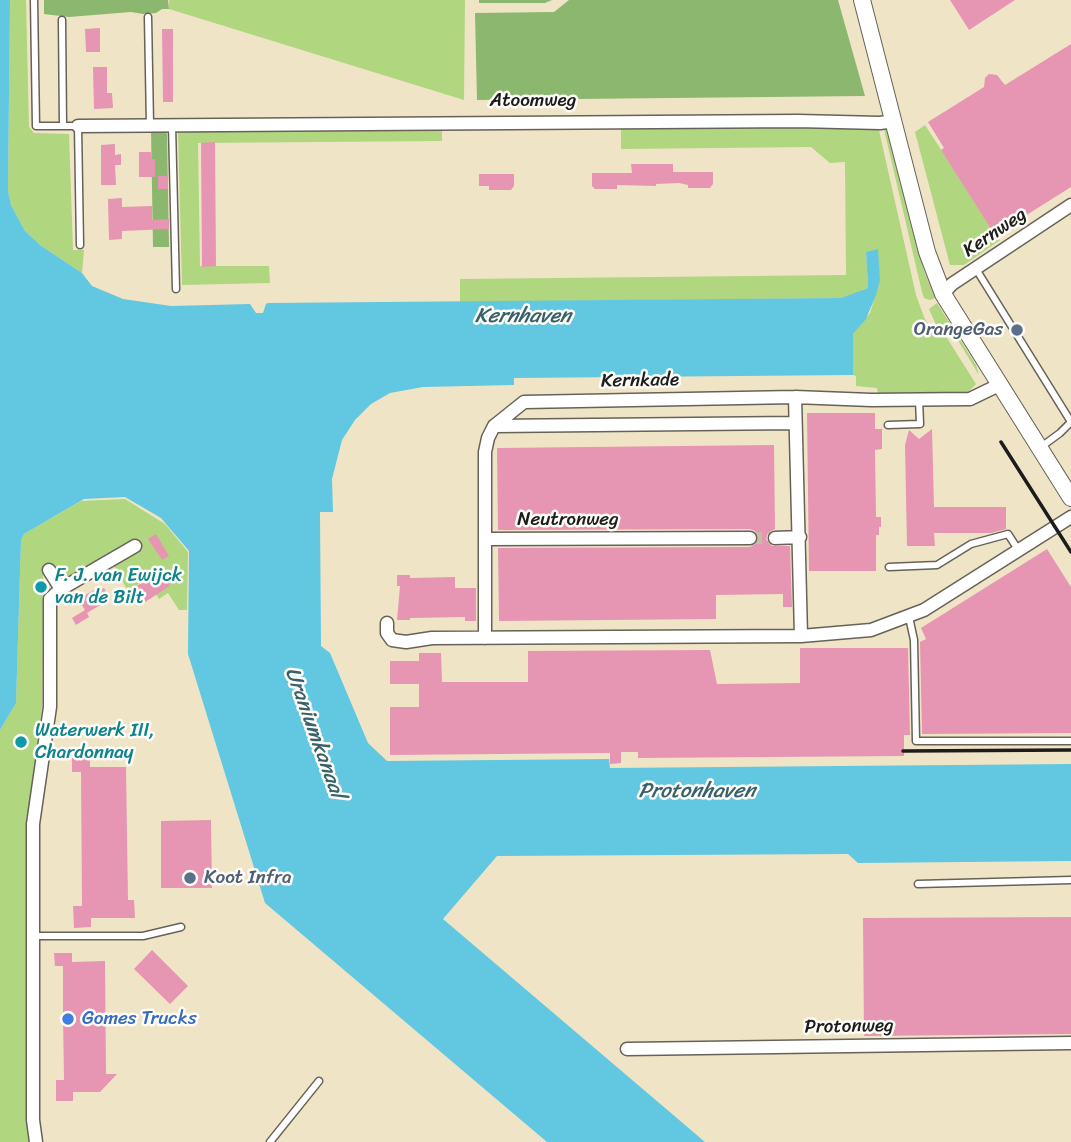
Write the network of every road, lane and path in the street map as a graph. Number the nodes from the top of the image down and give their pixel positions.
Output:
1 (34, 0) edge
2 (862, 0) edge
3 (148, 18) dead end
4 (62, 20) dead end
5 (894, 121) junction
6 (150, 125) junction
7 (172, 125) junction
8 (64, 126) junction
9 (78, 126) junction
10 (1071, 205) edge
11 (80, 245) dead end
12 (976, 269) junction
13 (176, 289) dead end
14 (943, 294) junction
15 (999, 385) junction
16 (795, 397) junction
17 (919, 399) junction
18 (795, 423) junction
19 (888, 425) dead end
20 (494, 426) junction
21 (1039, 448) junction
22 (1071, 498) edge
23 (1071, 517) edge
24 (800, 537) junction
25 (750, 538) tunnel mouth
26 (775, 538) tunnel mouth
27 (485, 540) junction
28 (135, 546) dead end
29 (1019, 551) junction
30 (889, 567) dead end
31 (49, 570) dead end
32 (61, 589) junction
33 (909, 617) junction
34 (387, 623) dead end
35 (801, 636) junction
36 (485, 638) junction
37 (1071, 741) edge
38 (1071, 880) edge
39 (918, 884) dead end
40 (181, 927) dead end
41 (32, 936) junction
42 (1071, 1043) edge
43 (627, 1049) dead end
44 (319, 1081) dead end
45 (36, 1142) edge
46 (270, 1142) edge

1 - 8 lane, Atoomweg
2 - 5 street
3 - 6 lane
4 - 8 lane
5 - 7 street, Atoomweg
5 - 14 street
6 - 7 street, Atoomweg
6 - 9 street, Atoomweg
7 - 13 lane
8 - 9 lane, Atoomweg
9 - 11 lane
10 - 12 street, Kernweg
12 - 14 street, Kernweg
12 - 21 lane
14 - 15 street
15 - 17 street, Kernkade
15 - 21 street
16 - 17 street, Kernkade
16 - 18 street
16 - 20 street, Kernkade
17 - 19 lane
18 - 20 street
18 - 24 street
20 - 27 street
21 - 22 street
23 - 29 street
24 - 26 street
24 - 35 street
25 - 27 street, Neutronweg
27 - 36 street
28 - 32 street
29 - 30 lane
29 - 33 street
31 - 32 street
32 - 41 street
33 - 35 street
33 - 37 lane
34 - 36 street
35 - 36 street
38 - 39 lane
40 - 41 lane
41 - 45 street
42 - 43 street, Protonweg
44 - 46 lane

